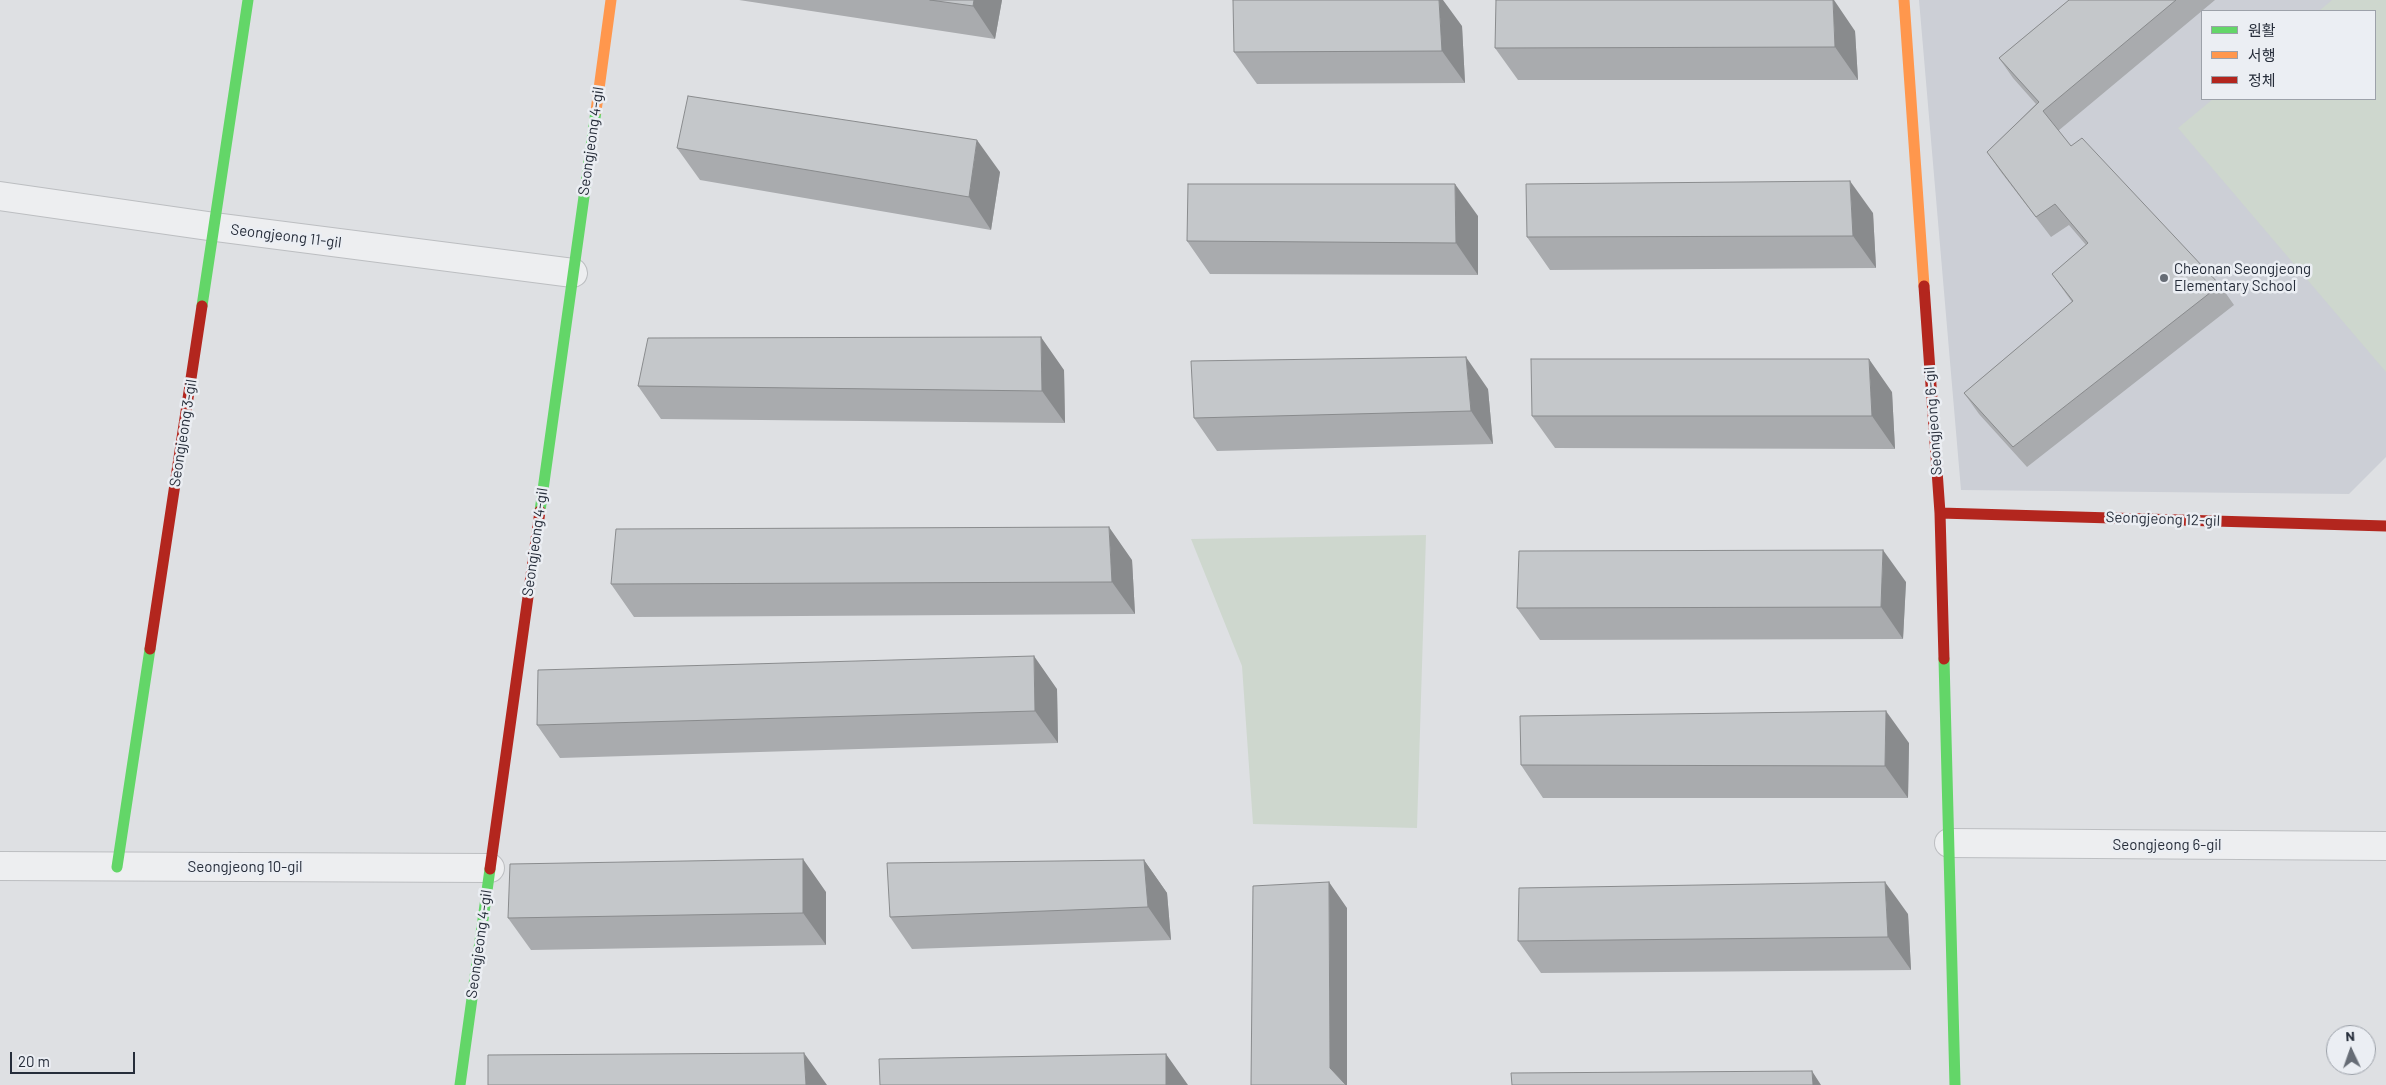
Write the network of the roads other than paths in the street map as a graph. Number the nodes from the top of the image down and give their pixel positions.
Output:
1 (248, 0) edge
2 (611, 0) edge
3 (1904, 0) edge
4 (0, 196) edge
5 (215, 227) junction
6 (573, 272) junction
7 (1940, 513) junction
8 (2386, 526) edge
9 (1949, 844) junction
10 (2386, 846) edge
11 (0, 866) edge
12 (116, 866) junction
13 (490, 868) junction
14 (460, 1085) edge
15 (1955, 1085) edge

1 - 5 street, Seongjeong 3-gil
2 - 6 street, Seongjeong 4-gil
3 - 7 street, Seongjeong 6-gil
4 - 5 street, Seongjeong 11-gil
5 - 6 street, Seongjeong 11-gil
5 - 12 street, Seongjeong 3-gil
6 - 13 street, Seongjeong 4-gil
7 - 8 street, Seongjeong 12-gil
7 - 9 street, Seongjeong 6-gil
9 - 10 street, Seongjeong 6-gil
9 - 15 street, Seongjeong 6-gil
11 - 12 street, Seongjeong 10-gil
12 - 13 street, Seongjeong 10-gil
13 - 14 street, Seongjeong 4-gil

